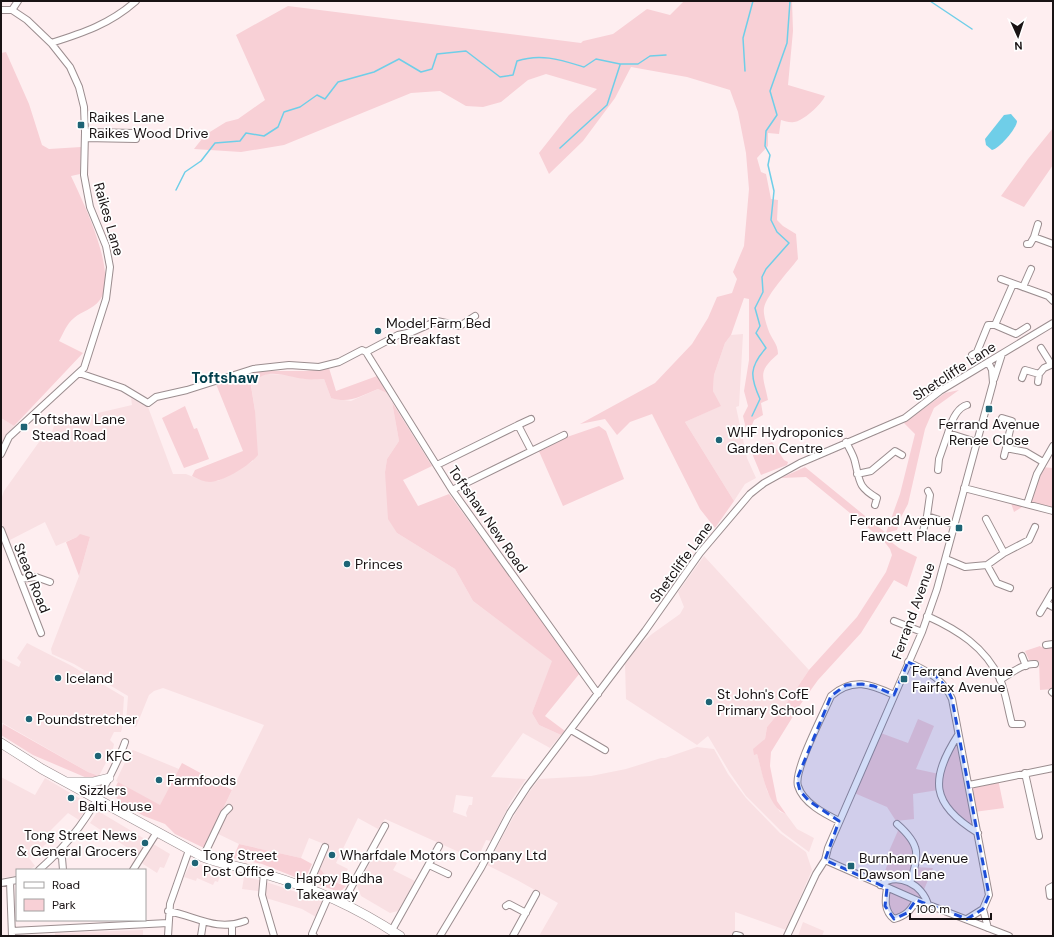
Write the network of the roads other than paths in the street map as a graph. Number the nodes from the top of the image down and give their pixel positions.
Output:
1 (18, 1) edge
2 (136, 1) edge
3 (1, 10) edge
4 (12, 10) junction
5 (51, 44) junction
6 (85, 135) junction
7 (136, 136) dead end
8 (1038, 224) dead end
9 (1034, 237) junction
10 (1027, 244) dead end
11 (1053, 244) edge
12 (1031, 269) dead end
13 (1001, 279) dead end
14 (1013, 284) junction
15 (1023, 287) junction
16 (1053, 301) edge
17 (475, 316) dead end
18 (1053, 322) edge
19 (995, 325) junction
20 (1027, 327) dead end
21 (1043, 348) dead end
22 (366, 352) junction
23 (1002, 354) junction
24 (972, 355) dead end
25 (988, 362) junction
26 (1052, 364) edge
27 (79, 373) junction
28 (1039, 374) junction
29 (1022, 378) dead end
30 (1038, 382) dead end
31 (993, 383) junction
32 (963, 404) dead end
33 (1002, 418) dead end
34 (531, 419) dead end
35 (518, 425) junction
36 (948, 433) junction
37 (564, 435) dead end
38 (846, 442) junction
39 (976, 442) junction
40 (892, 445) dead end
41 (1053, 446) edge
42 (1006, 448) junction
43 (531, 450) junction
44 (895, 450) junction
45 (1, 454) edge
46 (902, 454) dead end
47 (1004, 456) dead end
48 (1043, 462) junction
49 (437, 465) junction
50 (938, 470) dead end
51 (857, 474) junction
52 (964, 488) junction
53 (452, 490) junction
54 (931, 493) dead end
55 (875, 504) dead end
56 (1028, 504) junction
57 (1053, 510) edge
58 (927, 516) junction
59 (986, 519) dead end
60 (955, 525) junction
61 (1035, 527) dead end
62 (921, 529) dead end
63 (1, 530) edge
64 (3, 542) edge
65 (1004, 553) junction
66 (946, 559) junction
67 (987, 565) junction
68 (20, 579) junction
69 (50, 582) dead end
70 (1010, 588) dead end
71 (1053, 591) edge
72 (1046, 603) junction
73 (1053, 607) edge
74 (1040, 613) dead end
75 (927, 616) junction
76 (894, 621) dead end
77 (922, 632) junction
78 (41, 634) dead end
79 (1053, 644) edge
80 (1046, 645) dead end
81 (1022, 656) dead end
82 (908, 662) junction
83 (1034, 664) dead end
84 (1026, 666) junction
85 (1000, 680) junction
86 (598, 694) junction
87 (894, 695) junction
88 (1012, 724) junction
89 (1022, 724) dead end
90 (1004, 726) dead end
91 (571, 730) junction
92 (958, 735) junction
93 (125, 742) dead end
94 (1, 743) edge
95 (597, 754) dead end
96 (1053, 768) edge
97 (1024, 773) junction
98 (109, 778) junction
99 (66, 782) junction
100 (970, 785) junction
101 (98, 800) junction
102 (229, 808) dead end
103 (839, 821) junction
104 (897, 824) dead end
105 (385, 826) dead end
106 (157, 832) junction
107 (978, 833) junction
108 (1039, 836) dead end
109 (438, 846) dead end
110 (325, 847) dead end
111 (189, 850) junction
112 (58, 853) junction
113 (203, 857) junction
114 (825, 860) junction
115 (429, 865) junction
116 (40, 869) edge
117 (63, 869) edge
118 (134, 869) edge
119 (264, 873) junction
120 (448, 874) dead end
121 (16, 880) edge
122 (10, 882) junction
123 (1, 883) edge
124 (910, 883) junction
125 (880, 885) junction
126 (1042, 886) dead end
127 (308, 887) junction
128 (1051, 887) edge
129 (887, 888) junction
130 (536, 894) dead end
131 (329, 895) junction
132 (1050, 896) dead end
133 (916, 900) junction
134 (343, 902) junction
135 (928, 905) junction
136 (506, 906) dead end
137 (983, 909) junction
138 (168, 911) junction
139 (526, 913) junction
140 (967, 919) junction
141 (64, 921) edge
142 (245, 921) dead end
143 (116, 923) edge
144 (168, 923) junction
145 (203, 923) junction
146 (232, 926) junction
147 (65, 927) junction
148 (988, 928) junction
149 (392, 930) junction
150 (12, 933) edge
151 (1002, 935) edge
152 (168, 936) edge
153 (201, 936) edge
154 (232, 936) edge
155 (274, 936) edge
156 (314, 936) edge
157 (400, 936) edge
158 (440, 936) edge
159 (513, 936) edge
160 (788, 936) edge
161 (1009, 936) edge

1 - 4 street
2 - 5 street
3 - 4 street
4 - 5 street, Raikes Lane
5 - 6 street, Raikes Lane
6 - 7 street
6 - 27 street, Raikes Lane
8 - 9 street
9 - 10 street
9 - 11 street
12 - 15 street
13 - 14 street
14 - 15 street
14 - 19 street
15 - 16 street
17 - 22 street
18 - 23 street, Shetcliffe Lane
19 - 20 street
19 - 24 street
21 - 26 street
22 - 27 street
22 - 49 street, Toftshaw New Road
23 - 25 street, Shetcliffe Lane
23 - 31 street
25 - 31 street, Ferrand Avenue
25 - 38 street, Shetcliffe Lane
26 - 28 street
27 - 45 street, Raikes Lane
28 - 29 street
28 - 30 street
31 - 39 street, Ferrand Avenue
32 - 36 street
33 - 42 street
34 - 35 street
35 - 43 street
35 - 49 street
36 - 39 street
36 - 50 street
37 - 43 street
38 - 51 street
38 - 86 street, Shetcliffe Lane
39 - 52 street, Ferrand Avenue
40 - 44 street
41 - 48 street
42 - 47 street
42 - 48 street
43 - 53 street
44 - 46 street
44 - 51 street
48 - 56 street
49 - 53 street, Toftshaw New Road
51 - 55 street
52 - 56 street
52 - 60 street, Ferrand Avenue
53 - 86 street, Toftshaw New Road
54 - 58 street
56 - 57 street
58 - 60 street
58 - 62 street
59 - 65 street
60 - 66 street, Ferrand Avenue
61 - 65 street
63 - 64 street, Stead Road
64 - 68 street, Stead Road
65 - 67 street
66 - 67 street
66 - 75 street, Ferrand Avenue
67 - 70 street
68 - 69 street
68 - 78 street, Stead Road
71 - 72 street
72 - 73 street
72 - 74 street
75 - 77 street, Ferrand Avenue
75 - 85 street
76 - 77 street
77 - 82 street, Ferrand Avenue
79 - 80 street
81 - 84 street
82 - 87 street, Ferrand Avenue
82 - 92 street
83 - 84 street
84 - 85 street
85 - 88 street
86 - 91 street, Shetcliffe Lane
87 - 103 street, Ferrand Avenue
87 - 103 street
88 - 89 street
88 - 90 street
91 - 95 street
91 - 158 street, Shetcliffe Lane
92 - 100 street
92 - 107 street
93 - 98 street
94 - 99 highway
96 - 97 street
97 - 100 street
97 - 108 street
98 - 99 highway
98 - 101 street
99 - 101 highway
100 - 107 street
101 - 106 highway
101 - 112 street
102 - 113 street
103 - 114 street, Ferrand Avenue
104 - 124 street
105 - 134 street
106 - 111 highway
106 - 118 street
107 - 137 street
109 - 115 street
110 - 127 street
111 - 113 highway
111 - 138 street
112 - 116 street
112 - 117 street
113 - 119 highway
114 - 125 street
114 - 160 street, Ferrand Avenue
115 - 120 street
115 - 149 street
119 - 127 highway
119 - 155 street
121 - 122 street
122 - 123 street
122 - 150 street
124 - 125 street
124 - 135 street
125 - 129 street
126 - 128 street
127 - 131 highway
128 - 132 street
129 - 133 street
129 - 133 street
130 - 139 street
131 - 134 highway
131 - 156 street
133 - 135 street
134 - 149 highway
135 - 140 street
136 - 139 street
137 - 140 street
137 - 148 street
138 - 144 street
138 - 145 street
139 - 159 street
140 - 148 street
141 - 147 street
142 - 146 street
143 - 144 street
143 - 147 street
144 - 152 street
145 - 146 street
145 - 153 street
146 - 154 street
147 - 150 street
148 - 151 street
149 - 157 highway
151 - 161 street

